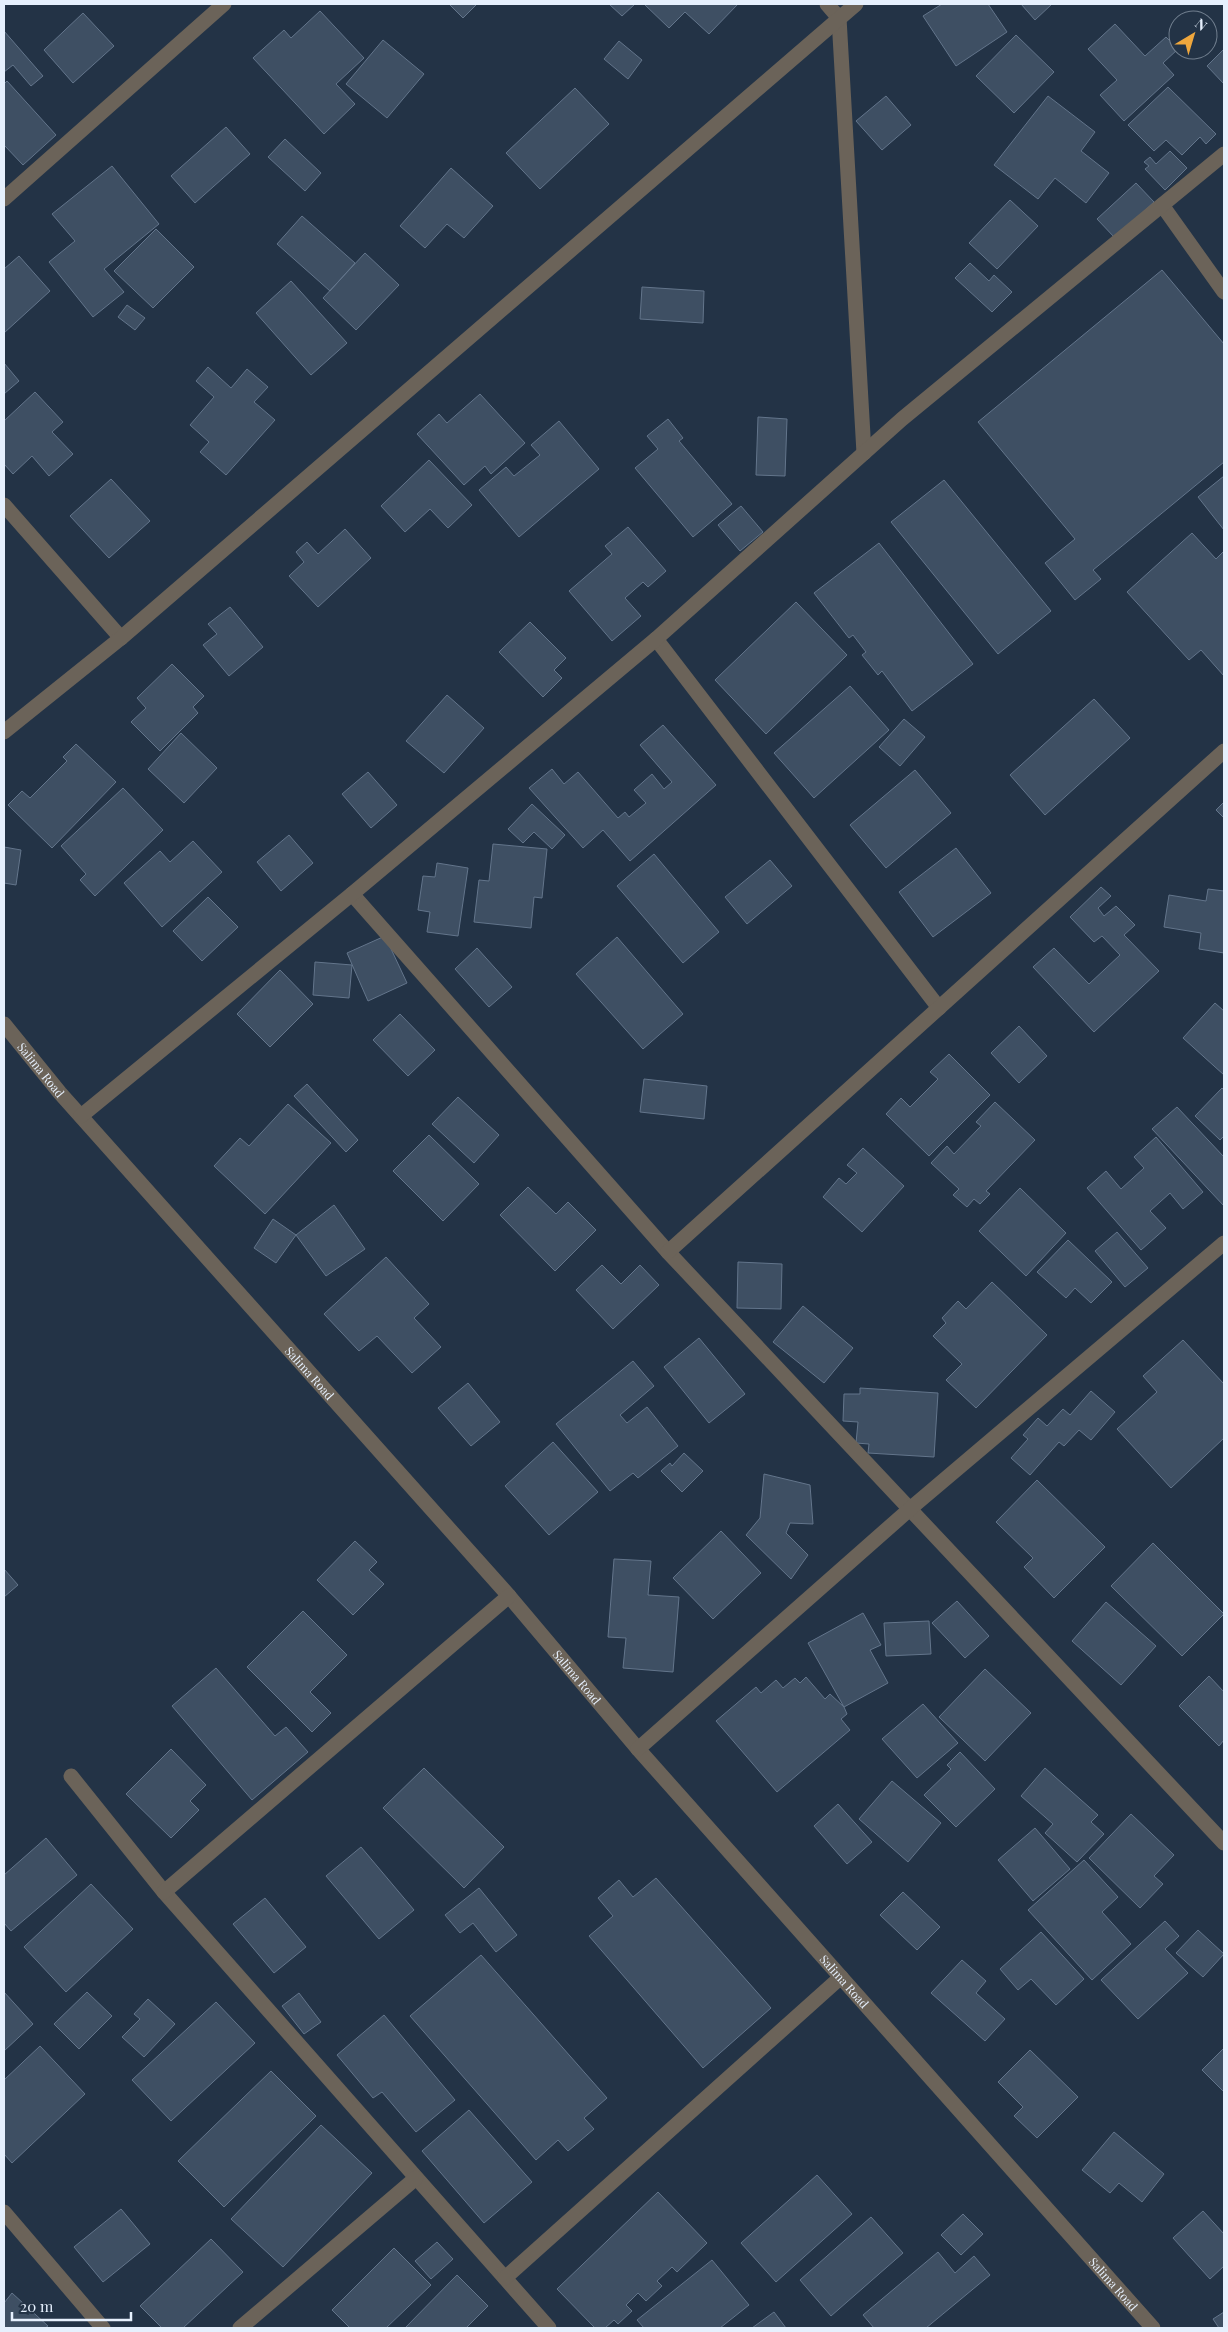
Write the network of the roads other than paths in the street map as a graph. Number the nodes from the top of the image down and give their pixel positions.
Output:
1 (224, 4) edge
2 (827, 4) edge
3 (856, 4) edge
4 (839, 18) junction
5 (1224, 154) edge
6 (4, 199) edge
7 (1162, 204) junction
8 (1224, 292) edge
9 (864, 453) junction
10 (4, 505) edge
11 (120, 638) junction
12 (656, 639) junction
13 (4, 732) edge
14 (1224, 751) edge
15 (352, 894) junction
16 (939, 1008) junction
17 (4, 1024) edge
18 (81, 1116) junction
19 (1224, 1245) edge
20 (668, 1252) junction
21 (911, 1508) junction
22 (509, 1596) junction
23 (638, 1749) junction
24 (71, 1776) dead end
25 (1224, 1843) edge
26 (164, 1892) junction
27 (840, 1977) junction
28 (416, 2178) junction
29 (4, 2212) edge
30 (505, 2278) junction
31 (103, 2328) edge
32 (240, 2328) edge
33 (549, 2328) edge
34 (1153, 2328) edge

1 - 6 street
2 - 4 street
3 - 4 street
4 - 9 street
4 - 11 street
5 - 7 street
7 - 8 street
7 - 9 street
9 - 12 street
10 - 11 street
11 - 13 street
12 - 15 street
12 - 16 street
14 - 16 street
15 - 18 street
15 - 20 street
16 - 20 street
17 - 18 street, Salima Road
18 - 22 street, Salima Road
19 - 21 street
20 - 21 street
21 - 23 street
21 - 25 street
22 - 23 street, Salima Road
22 - 26 street
23 - 27 street, Salima Road
24 - 26 street
26 - 28 street
27 - 30 street
27 - 34 street, Salima Road
28 - 30 street
28 - 32 street
29 - 31 street
30 - 33 street

